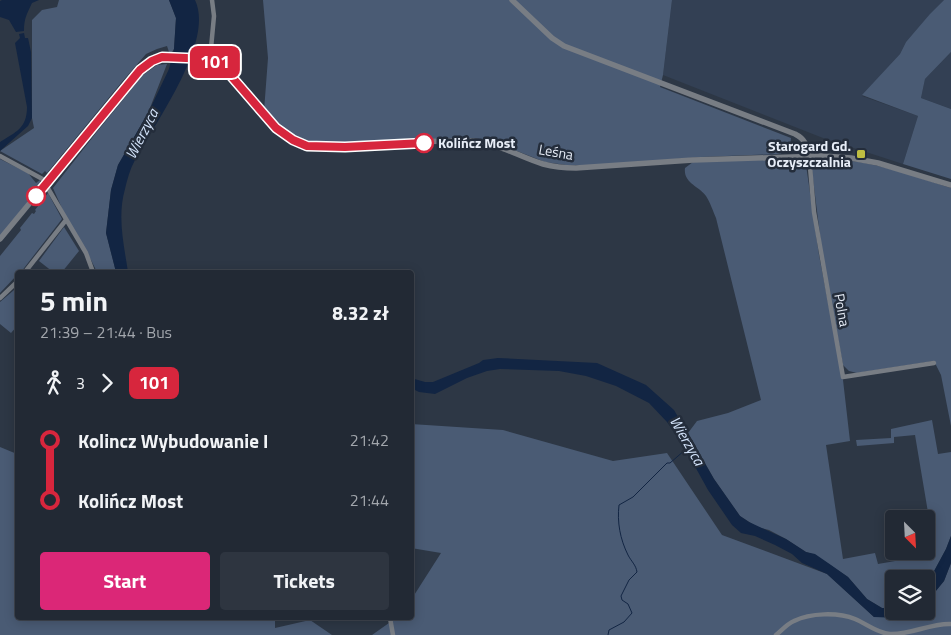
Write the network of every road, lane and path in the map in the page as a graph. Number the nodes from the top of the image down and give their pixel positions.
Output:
1 (212, 0) edge
2 (512, 0) edge
3 (210, 59) junction
4 (0, 156) edge
5 (808, 156) junction
6 (47, 183) junction
7 (951, 185) edge
8 (66, 220) junction
9 (0, 239) edge
10 (27, 270) edge
11 (93, 270) edge
12 (15, 285) edge
13 (0, 298) edge
14 (934, 363) dead end
15 (390, 620) edge
16 (951, 624) edge
17 (393, 635) edge
18 (776, 635) edge

1 - 3 street
2 - 5 street
3 - 5 street, Leśna
3 - 6 street
4 - 6 street
5 - 7 street, Leśna
5 - 14 street, Polna
6 - 8 street
6 - 9 street
8 - 10 street
8 - 11 street
12 - 13 street
15 - 17 street
16 - 18 street

